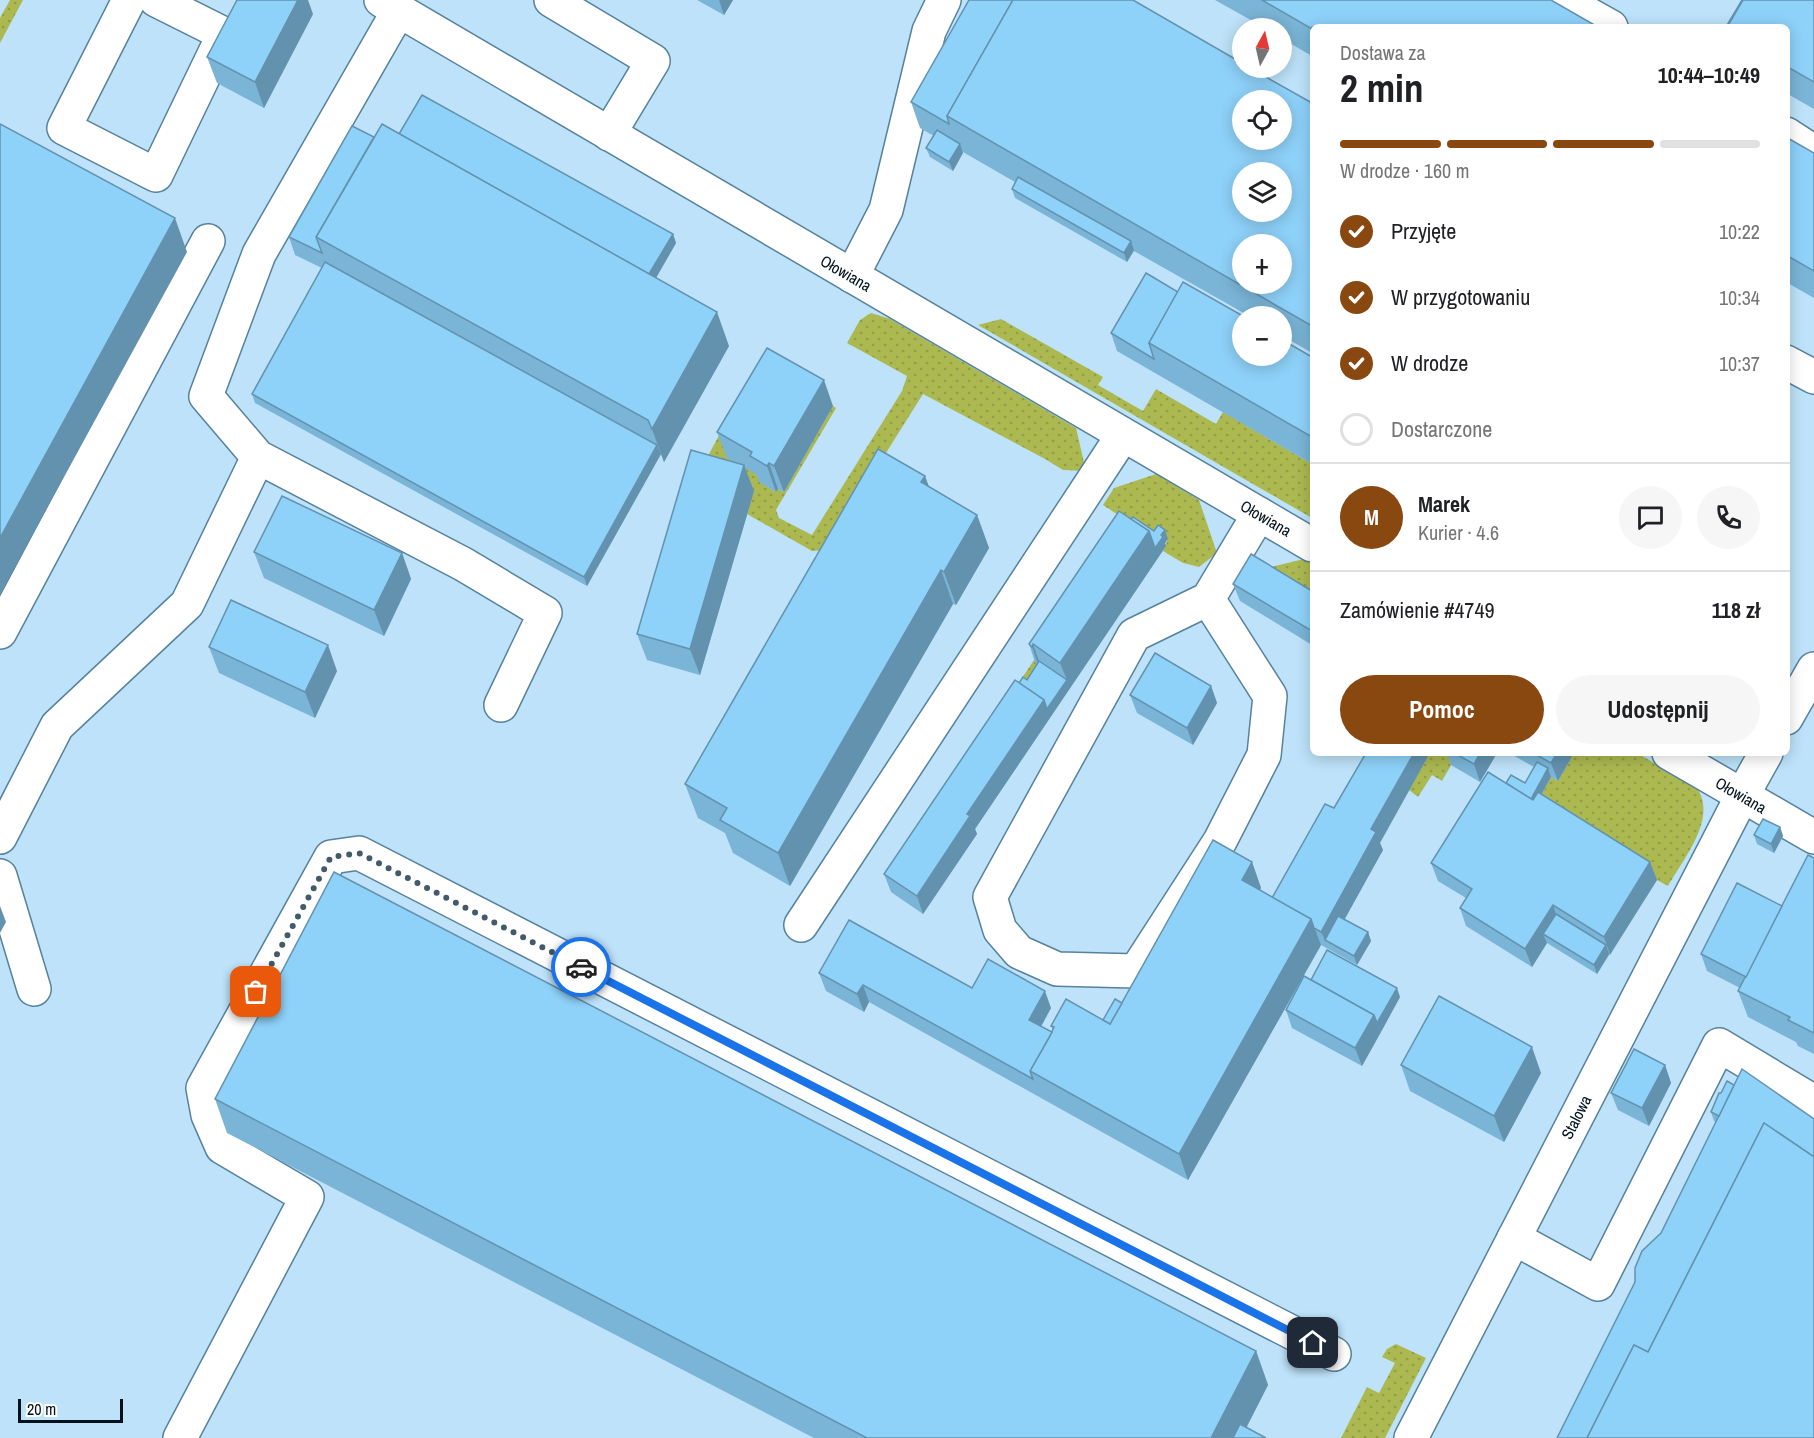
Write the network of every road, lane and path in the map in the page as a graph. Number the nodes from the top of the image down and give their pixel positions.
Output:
1 (129, 0) edge
2 (156, 0) edge
3 (551, 0) edge
4 (944, 0) edge
5 (1563, 0) edge
6 (390, 5) edge
7 (1606, 24) edge
8 (609, 134) junction
9 (1790, 137) edge
10 (1814, 152) edge
11 (208, 241) dead end
12 (852, 276) junction
13 (1790, 364) edge
14 (1814, 377) edge
15 (1123, 435) junction
16 (258, 457) junction
17 (1259, 514) junction
18 (1310, 544) edge
19 (1208, 599) junction
20 (0, 632) edge
21 (1814, 669) edge
22 (501, 705) dead end
23 (1790, 711) edge
24 (1674, 756) edge
25 (1764, 756) edge
26 (1742, 796) junction
27 (0, 837) edge
28 (1814, 837) edge
29 (0, 876) edge
30 (801, 925) dead end
31 (34, 989) dead end
32 (1814, 1102) edge
33 (1514, 1239) junction
34 (1334, 1354) dead end
35 (180, 1438) edge
36 (1411, 1438) edge

1 - 2 street
3 - 8 street
4 - 12 street
5 - 7 street
6 - 8 street, Ołowiana
6 - 16 street
8 - 12 street, Ołowiana
9 - 10 street
11 - 20 street
12 - 15 street, Ołowiana
13 - 14 street
15 - 17 street, Ołowiana
15 - 30 street
16 - 22 street
16 - 27 street
17 - 18 street, Ołowiana
17 - 19 street
19 - 19 street
21 - 23 street
24 - 26 street, Ołowiana
25 - 26 street, Stalowa
26 - 28 street, Ołowiana
26 - 33 street, Stalowa
29 - 31 street
32 - 33 street
33 - 36 street, Stalowa
34 - 35 street

